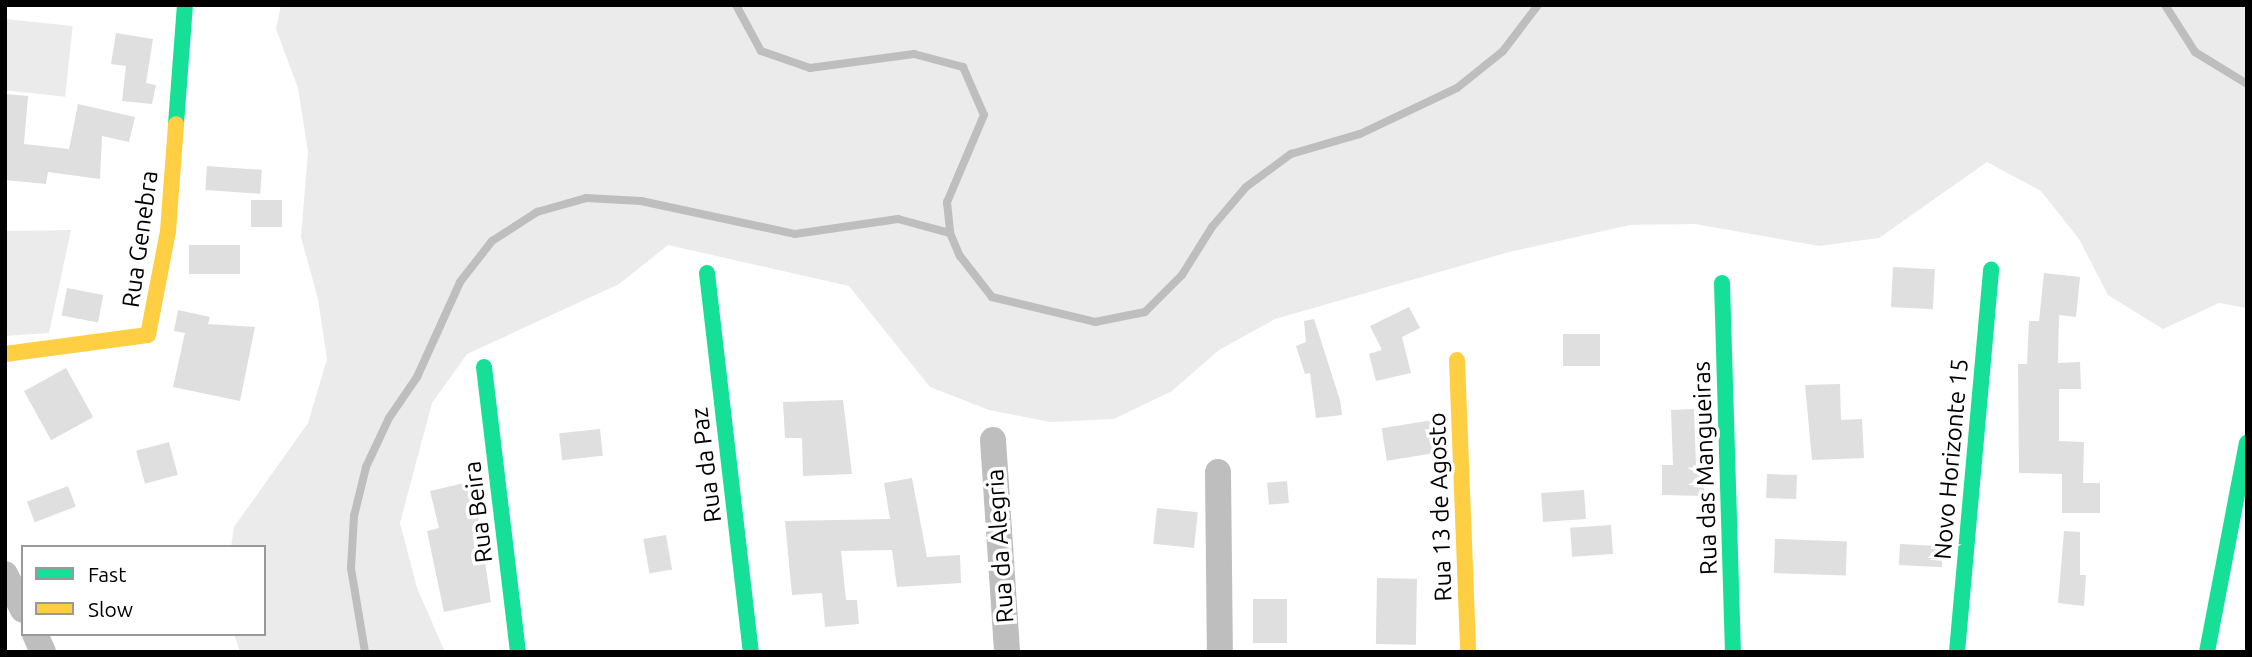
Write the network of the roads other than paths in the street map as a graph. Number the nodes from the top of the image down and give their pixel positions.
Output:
1 (186, 5) edge
2 (1991, 270) dead end
3 (707, 272) dead end
4 (1722, 283) dead end
5 (5, 354) edge
6 (1457, 360) dead end
7 (484, 367) dead end
8 (993, 440) dead end
9 (2247, 443) edge
10 (1218, 472) dead end
11 (5, 574) edge
12 (21, 606) edge
13 (36, 636) edge
14 (43, 652) edge
15 (518, 652) edge
16 (751, 652) edge
17 (1007, 652) edge
18 (1220, 652) edge
19 (1468, 652) edge
20 (1733, 652) edge
21 (1957, 652) edge
22 (2207, 652) edge

1 - 5 street, Rua Genebra
2 - 21 street, Novo Horizonte 15
3 - 16 street, Rua da Paz
4 - 20 street, Rua das Mangueiras
6 - 19 street, Rua 13 de Agosto
7 - 15 street, Rua Beira
8 - 17 street, Rua da Alegria
9 - 22 street
10 - 18 street
11 - 12 street
13 - 14 street

